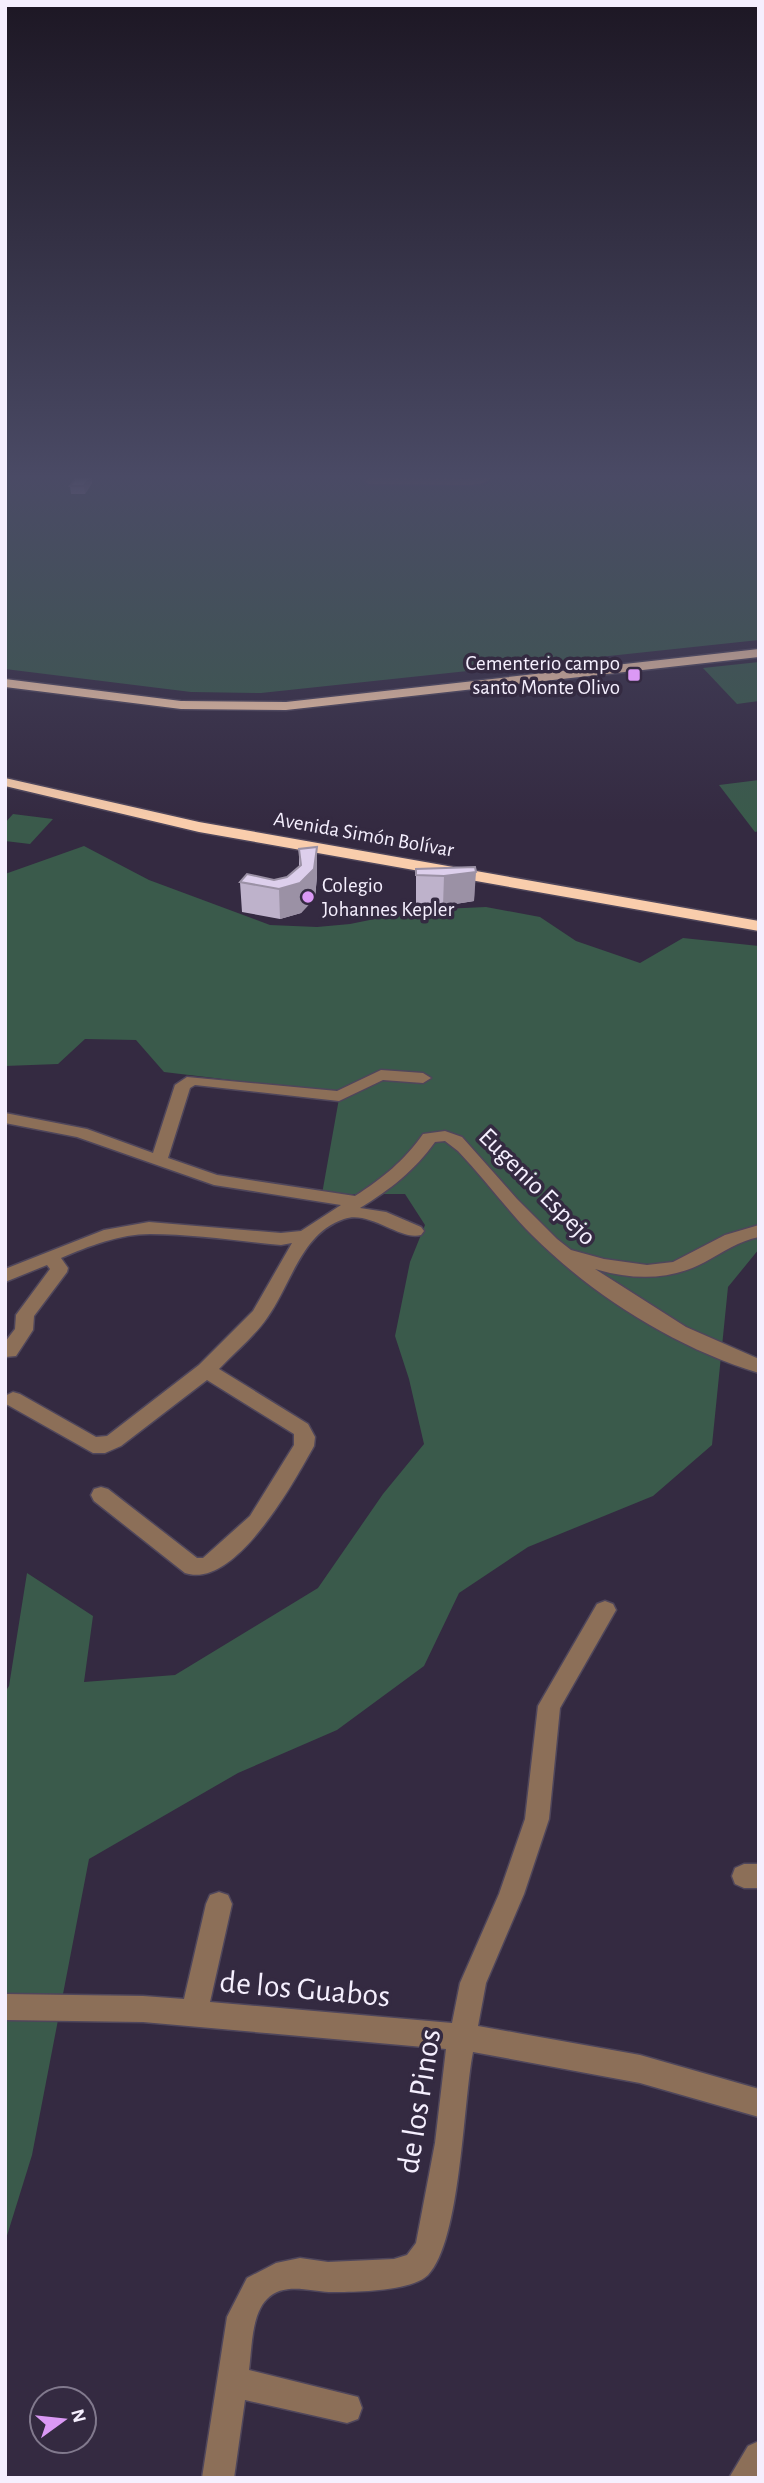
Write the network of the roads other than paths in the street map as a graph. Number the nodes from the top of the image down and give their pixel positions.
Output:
1 (759, 646) edge
2 (759, 653) edge
3 (5, 674) edge
4 (539, 675) junction
5 (5, 683) edge
6 (5, 782) edge
7 (5, 795) edge
8 (759, 926) edge
9 (759, 935) edge
10 (423, 1078) dead end
11 (5, 1118) edge
12 (159, 1159) junction
13 (348, 1207) junction
14 (415, 1231) dead end
15 (759, 1231) edge
16 (305, 1236) junction
17 (555, 1247) junction
18 (50, 1256) junction
19 (5, 1276) edge
20 (9, 1351) dead end
21 (759, 1366) edge
22 (206, 1370) junction
23 (13, 1399) dead end
24 (101, 1495) dead end
25 (605, 1610) dead end
26 (219, 1904) dead end
27 (5, 2007) edge
28 (194, 2014) junction
29 (462, 2037) junction
30 (759, 2103) edge
31 (233, 2382) junction
32 (346, 2407) dead end
33 (759, 2457) edge
34 (218, 2478) edge
35 (745, 2478) edge

1 - 4 highway
2 - 4 highway
3 - 4 highway
4 - 5 highway
6 - 8 highway, Avenida Simón Bolívar
7 - 9 highway, Avenida Simón Bolívar
10 - 12 street
11 - 12 street
12 - 13 street
13 - 14 street
13 - 16 street, Eugenio Espejo
13 - 17 street, Eugenio Espejo
15 - 17 street
16 - 18 street
16 - 22 street
17 - 21 street, Eugenio Espejo
18 - 19 street
18 - 20 street
22 - 23 street
22 - 24 street
25 - 29 street, de los Pinos
26 - 28 street
27 - 28 street, de los Guabos
28 - 29 street, de los Guabos
29 - 30 street, de los Guabos
29 - 31 street, de los Pinos
31 - 32 street
31 - 34 street, de los Pinos
33 - 35 street

